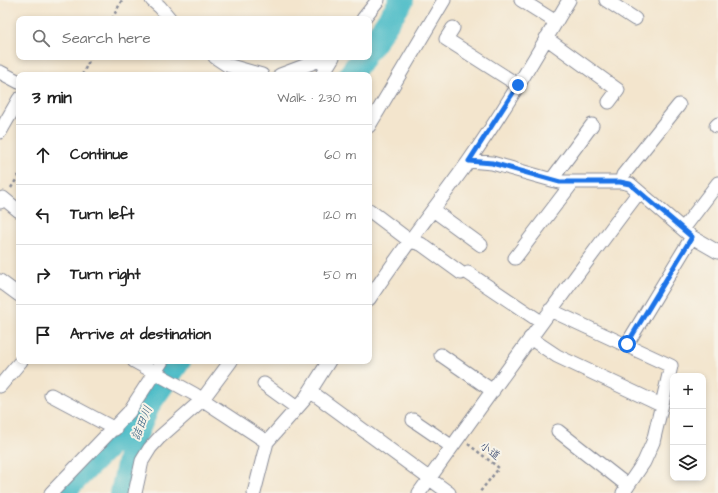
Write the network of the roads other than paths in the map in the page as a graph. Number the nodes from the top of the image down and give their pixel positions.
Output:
1 (152, 0) edge
2 (378, 0) edge
3 (444, 0) edge
4 (521, 0) edge
5 (569, 0) edge
6 (606, 0) edge
7 (168, 16) edge
8 (365, 16) edge
9 (635, 20) dead end
10 (556, 22) junction
11 (453, 28) dead end
12 (546, 38) junction
13 (220, 60) edge
14 (320, 60) edge
15 (331, 60) edge
16 (0, 72) edge
17 (252, 72) edge
18 (288, 72) edge
19 (324, 72) edge
20 (16, 80) edge
21 (518, 85) junction
22 (16, 102) edge
23 (609, 102) dead end
24 (679, 105) dead end
25 (4, 116) edge
26 (372, 121) edge
27 (592, 125) dead end
28 (0, 132) edge
29 (469, 161) junction
30 (552, 179) junction
31 (573, 182) junction
32 (620, 182) junction
33 (718, 183) edge
34 (640, 192) junction
35 (0, 202) edge
36 (16, 209) edge
37 (433, 210) junction
38 (372, 212) edge
39 (688, 233) junction
40 (410, 241) junction
41 (481, 245) dead end
42 (718, 252) edge
43 (515, 258) dead end
44 (0, 281) edge
45 (16, 293) edge
46 (372, 294) edge
47 (550, 310) junction
48 (541, 322) junction
49 (530, 338) junction
50 (627, 344) junction
51 (441, 355) dead end
52 (18, 364) edge
53 (143, 364) edge
54 (229, 364) edge
55 (327, 364) edge
56 (159, 369) edge
57 (264, 384) dead end
58 (0, 386) edge
59 (310, 391) junction
60 (493, 391) junction
61 (51, 395) dead end
62 (202, 400) junction
63 (661, 405) junction
64 (297, 408) junction
65 (413, 420) dead end
66 (115, 429) junction
67 (558, 431) dead end
68 (267, 442) junction
69 (456, 448) junction
70 (429, 479) junction
71 (625, 489) edge
72 (50, 493) edge
73 (135, 493) edge
74 (254, 493) edge
75 (419, 493) edge
76 (448, 493) edge

1 - 7 street
2 - 8 street
3 - 26 street
4 - 10 street
5 - 10 street
6 - 9 street
10 - 12 street
11 - 21 street
12 - 21 street
12 - 23 street
13 - 17 street
14 - 18 street
15 - 19 street
16 - 20 street
21 - 29 street
22 - 25 street
24 - 32 street
25 - 28 street
27 - 30 street
29 - 30 street
29 - 37 street
30 - 31 street
31 - 32 street
31 - 43 street
32 - 34 street
33 - 39 street
34 - 39 street
34 - 47 street
35 - 36 street
37 - 40 street
37 - 41 street
38 - 40 street
39 - 42 street
39 - 50 street
40 - 46 street
40 - 48 street
44 - 45 street
47 - 48 street
47 - 50 street
48 - 49 street
49 - 60 street
49 - 63 street
50 - 63 street
51 - 60 street
52 - 58 street
53 - 56 street
54 - 62 street
55 - 59 street
56 - 62 street
56 - 66 street
57 - 64 street
59 - 64 street
59 - 70 street
60 - 69 street
61 - 66 street
62 - 68 street
62 - 73 street
63 - 71 street
64 - 68 street
65 - 69 street
66 - 72 street
67 - 71 street
68 - 74 street
69 - 70 street
70 - 75 street
70 - 76 street

